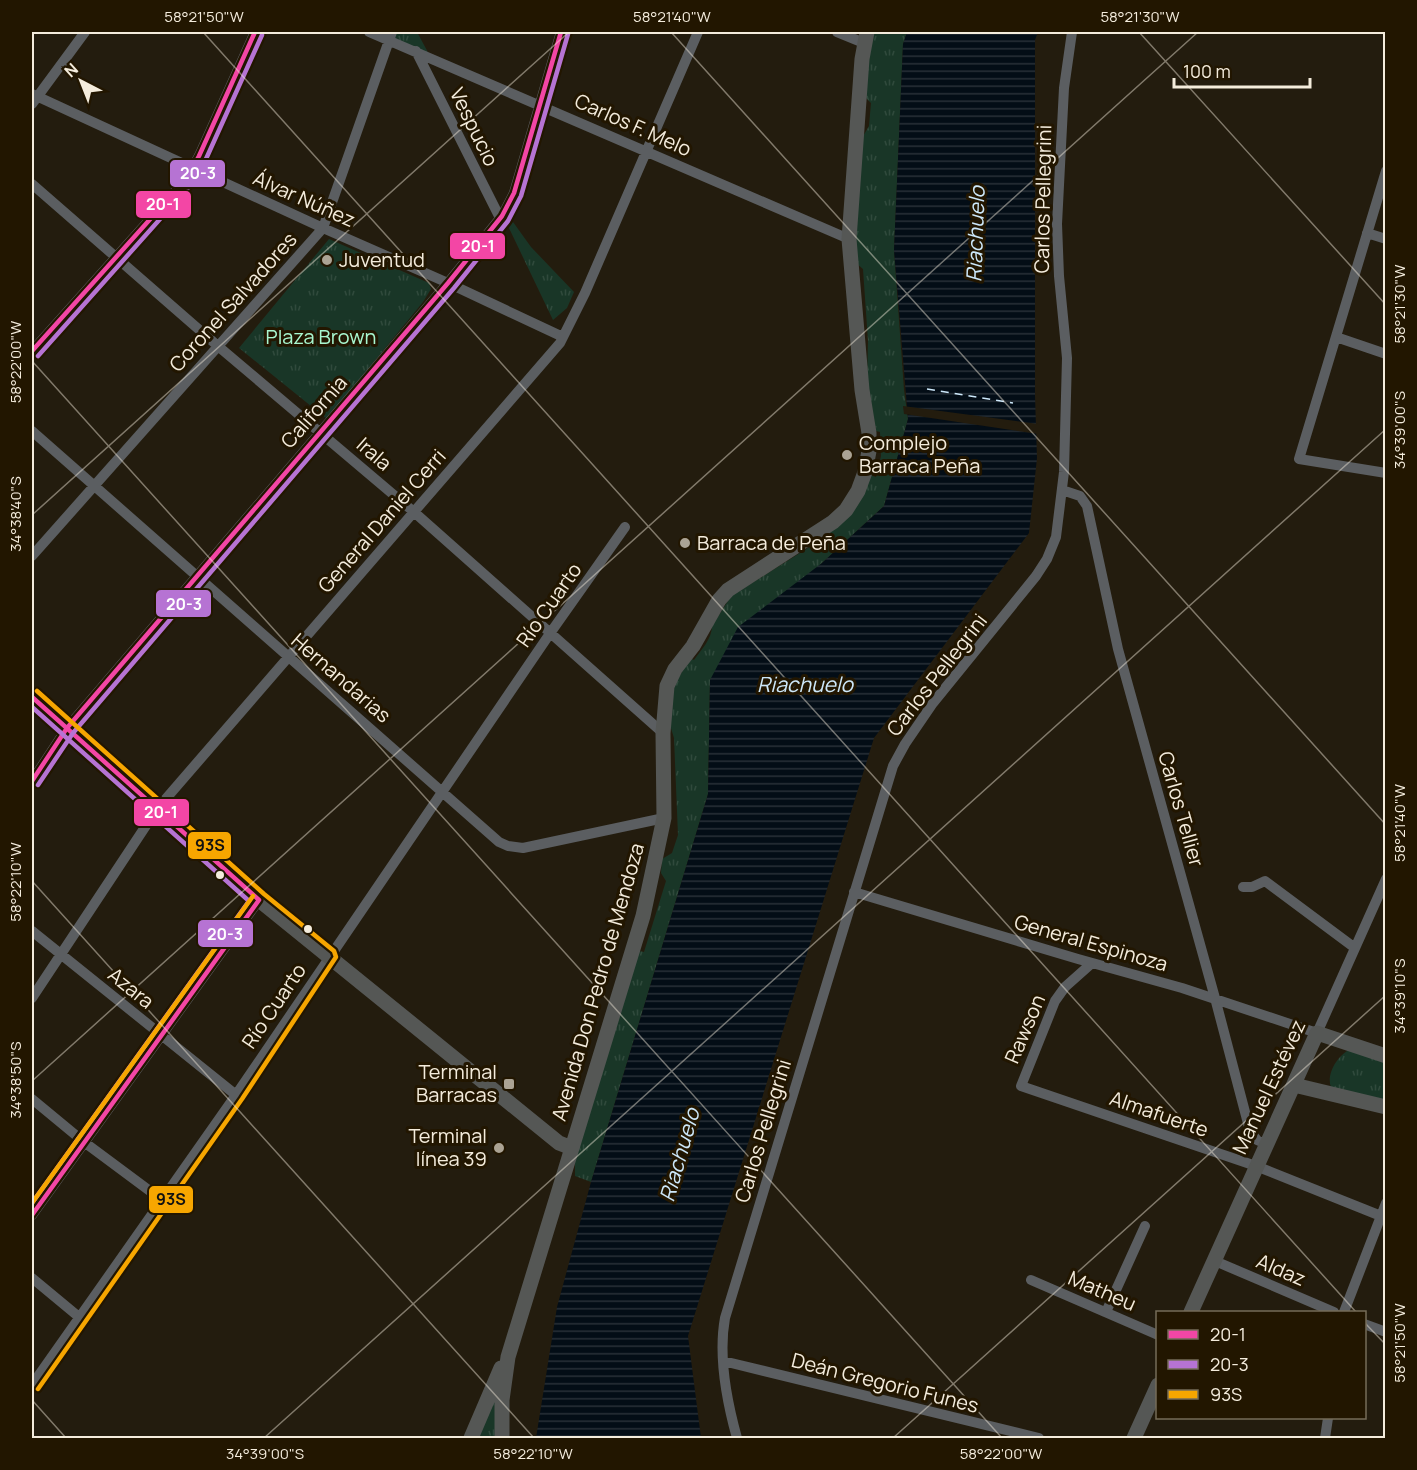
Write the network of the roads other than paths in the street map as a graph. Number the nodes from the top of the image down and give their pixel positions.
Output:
1 (85, 32) edge
2 (255, 32) edge
3 (369, 32) edge
4 (561, 32) edge
5 (698, 32) edge
6 (837, 32) edge
7 (1072, 32) edge
8 (391, 36) edge
9 (865, 38) edge
10 (416, 51) junction
11 (33, 98) edge
12 (539, 104) junction
13 (647, 151) junction
14 (193, 168) junction
15 (1386, 171) edge
16 (32, 184) edge
17 (500, 218) junction
18 (323, 228) junction
19 (1367, 233) junction
20 (849, 239) junction
21 (1386, 239) edge
22 (116, 258) junction
23 (448, 282) junction
24 (563, 337) junction
25 (1336, 337) junction
26 (219, 347) junction
27 (32, 351) edge
28 (1386, 354) edge
29 (32, 430) edge
30 (321, 432) junction
31 (1385, 472) edge
32 (93, 485) junction
33 (1062, 490) junction
34 (414, 512) junction
35 (626, 527) dead end
36 (32, 556) edge
37 (196, 576) junction
38 (551, 632) junction
39 (288, 657) junction
40 (32, 698) edge
41 (67, 728) junction
42 (663, 733) junction
43 (32, 781) edge
44 (443, 792) junction
45 (157, 809) junction
46 (664, 818) junction
47 (1386, 879) edge
48 (1243, 888) dead end
49 (854, 892) junction
50 (259, 900) junction
51 (32, 932) edge
52 (1355, 948) junction
53 (61, 954) junction
54 (329, 957) junction
55 (1092, 963) junction
56 (32, 998) edge
57 (1215, 998) junction
58 (1317, 1033) junction
59 (161, 1036) junction
60 (1386, 1056) edge
61 (1294, 1084) junction
62 (1021, 1086) joint
63 (236, 1095) junction
64 (32, 1099) edge
65 (1386, 1107) edge
66 (84, 1142) junction
67 (1266, 1144) junction
68 (572, 1148) junction
69 (1256, 1166) junction
70 (162, 1200) junction
71 (1386, 1203) edge
72 (32, 1215) edge
73 (1383, 1217) edge
74 (1145, 1226) dead end
75 (1215, 1262) junction
76 (32, 1278) edge
77 (1031, 1280) dead end
78 (1191, 1311) edge
79 (1332, 1311) edge
80 (1344, 1311) edge
81 (1106, 1312) junction
82 (80, 1317) junction
83 (1366, 1324) edge
84 (1386, 1332) edge
85 (1156, 1334) edge
86 (512, 1340) junction
87 (723, 1360) junction
88 (32, 1384) edge
89 (1156, 1389) edge
90 (1328, 1419) edge
91 (471, 1438) edge
92 (502, 1438) edge
93 (737, 1438) edge
94 (1040, 1438) edge
95 (1134, 1438) edge
96 (1325, 1438) edge

1 - 11 street
2 - 14 street
3 - 8 street, Carlos F. Melo
4 - 12 street, California
5 - 13 street, General Daniel Cerri
6 - 9 street
7 - 33 street, Carlos Pellegrini
8 - 10 street, Carlos F. Melo
8 - 18 street, Coronel Salvadores
9 - 20 main road, Avenida Don Pedro de Mendoza
10 - 12 street, Carlos F. Melo
10 - 17 street, Vespucio
11 - 14 street, Álvar Núñez
12 - 13 street, Carlos F. Melo
12 - 17 street, California
13 - 20 street, Carlos F. Melo
13 - 24 street, General Daniel Cerri
14 - 18 street, Álvar Núñez
14 - 22 street
15 - 19 street
16 - 22 street, Irala
17 - 23 street, California
18 - 23 street, Álvar Núñez
18 - 26 street, Coronel Salvadores
19 - 21 street
19 - 25 street
20 - 42 main road, Avenida Don Pedro de Mendoza
22 - 26 street, Irala
22 - 27 street
23 - 24 street, Álvar Núñez
23 - 30 street, California
24 - 34 street, General Daniel Cerri
25 - 28 street
25 - 31 street
26 - 30 street, Irala
26 - 32 street, Coronel Salvadores
29 - 32 street, Hernandarias
30 - 34 street, Irala
30 - 37 street, California
32 - 36 street, Coronel Salvadores
32 - 37 street, Hernandarias
33 - 49 street, Carlos Pellegrini
33 - 57 street, Carlos Tellier
34 - 38 street, Irala
34 - 39 street, General Daniel Cerri
35 - 38 street, Río Cuarto
37 - 39 street, Hernandarias
37 - 41 street, California
38 - 42 street, Irala
38 - 44 street, Río Cuarto
39 - 44 street, Hernandarias
39 - 45 street, General Daniel Cerri
40 - 41 main road
41 - 43 street, California
41 - 45 main road
42 - 46 main road, Avenida Don Pedro de Mendoza
44 - 46 street, Hernandarias
44 - 54 street, Río Cuarto
45 - 50 main road
45 - 53 street, General Daniel Cerri
46 - 68 main road, Avenida Don Pedro de Mendoza
47 - 52 street, Manuel Estévez
48 - 52 street
49 - 55 street, General Espinoza
49 - 87 street, Carlos Pellegrini
50 - 54 main road
50 - 59 street
51 - 53 street, Azara
52 - 58 street, Manuel Estévez
53 - 56 street, General Daniel Cerri
53 - 59 street, Azara
54 - 63 street, Río Cuarto
54 - 68 main road
55 - 57 street, General Espinoza
55 - 62 street, Rawson
57 - 58 street, General Espinoza
57 - 67 street, Carlos Tellier
58 - 60 main road
58 - 61 main road, Manuel Estévez
59 - 63 street, Azara
59 - 66 street
61 - 65 main road
61 - 67 main road, Manuel Estévez
62 - 69 street, Almafuerte
63 - 70 street, Río Cuarto
64 - 66 street
66 - 70 street
66 - 72 street
67 - 69 main road, Manuel Estévez
68 - 86 main road, Avenida Don Pedro de Mendoza
69 - 73 street, Almafuerte
69 - 75 main road, Manuel Estévez
70 - 82 street, Río Cuarto
71 - 73 street
73 - 80 street
74 - 81 street
75 - 78 main road, Manuel Estévez
75 - 79 street, Aldaz
76 - 82 street
77 - 81 street, Matheu
81 - 85 street, Matheu
82 - 88 street, Río Cuarto
83 - 84 street
86 - 91 main road, Avenida Don Pedro de Mendoza
86 - 92 main road, Avenida Don Pedro de Mendoza
87 - 93 street, Carlos Pellegrini
87 - 94 street, Deán Gregorio Funes
89 - 95 main road
90 - 96 street

